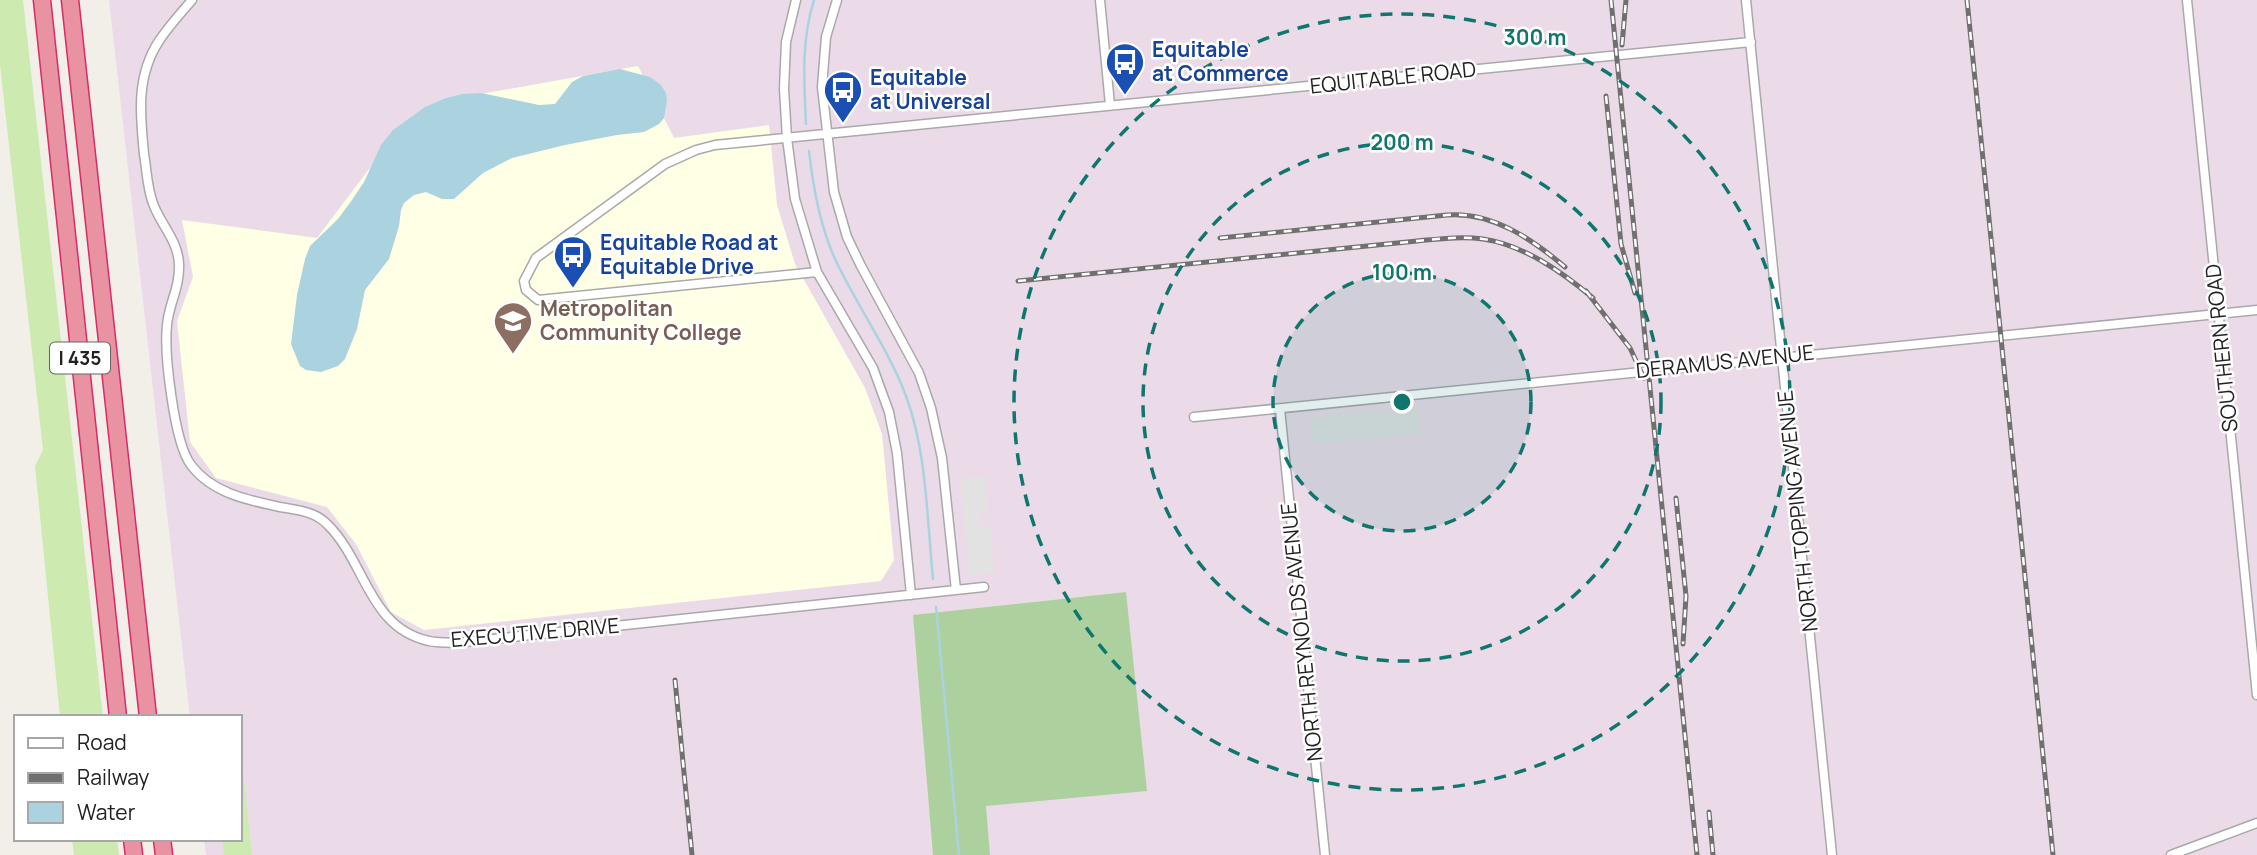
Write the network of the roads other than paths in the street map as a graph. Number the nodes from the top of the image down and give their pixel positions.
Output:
1 (42, 0) edge
2 (70, 0) edge
3 (192, 0) edge
4 (796, 0) edge
5 (837, 0) edge
6 (1100, 0) edge
7 (1746, 0) edge
8 (2187, 0) edge
9 (1751, 42) junction
10 (1110, 105) junction
11 (826, 134) junction
12 (787, 138) junction
13 (817, 272) junction
14 (2257, 310) edge
15 (2218, 314) junction
16 (1783, 357) junction
17 (1280, 409) junction
18 (1194, 416) dead end
19 (984, 587) dead end
20 (956, 590) junction
21 (911, 595) junction
22 (2257, 695) edge
23 (118, 715) edge
24 (148, 715) edge
25 (2257, 823) edge
26 (1325, 855) edge
27 (1832, 855) edge
28 (2171, 855) edge

1 - 23 highway, I 435
2 - 24 highway, I 435
3 - 21 street, EXECUTIVE DRIVE
4 - 12 street
5 - 11 street
6 - 10 street
7 - 9 street, NORTH TOPPING AVENUE
8 - 15 street, SOUTHERN ROAD
9 - 10 street, EQUITABLE ROAD
9 - 16 street, NORTH TOPPING AVENUE
10 - 11 street, EQUITABLE ROAD
11 - 12 street, EQUITABLE ROAD
11 - 20 street
12 - 13 street
12 - 13 street, EQUITABLE ROAD
13 - 21 street
14 - 15 street, DERAMUS AVENUE
15 - 16 street, DERAMUS AVENUE
15 - 22 street, SOUTHERN ROAD
16 - 17 street, DERAMUS AVENUE
16 - 27 street, NORTH TOPPING AVENUE
17 - 18 street, DERAMUS AVENUE
17 - 26 street, NORTH REYNOLDS AVENUE
19 - 20 street, EXECUTIVE DRIVE
20 - 21 street, EXECUTIVE DRIVE
25 - 28 street

